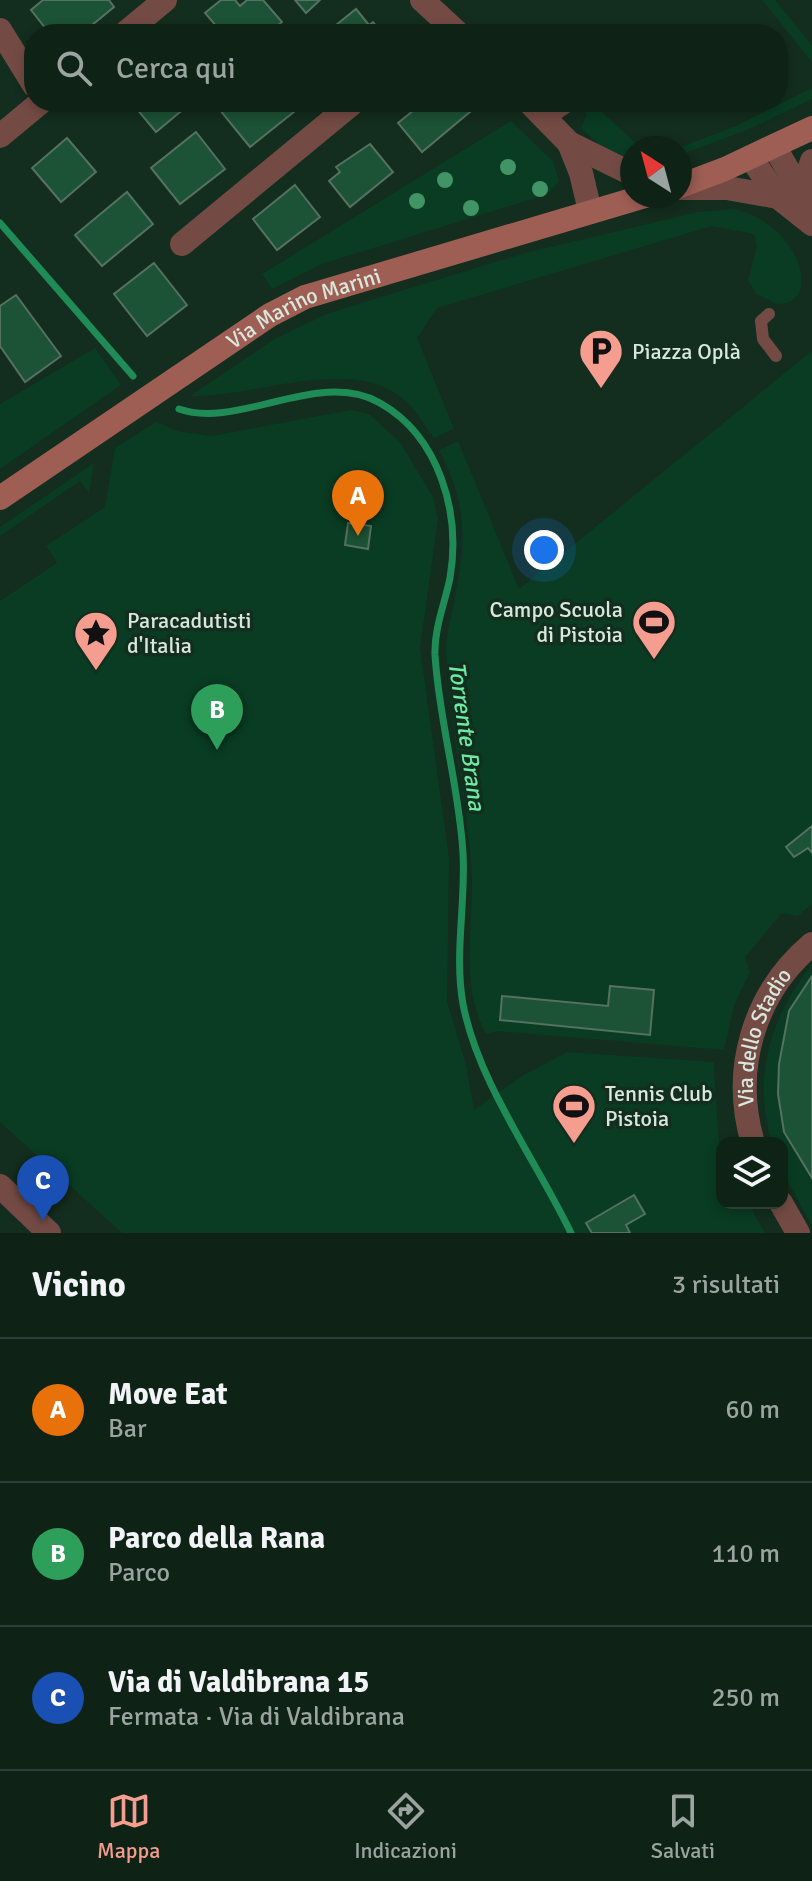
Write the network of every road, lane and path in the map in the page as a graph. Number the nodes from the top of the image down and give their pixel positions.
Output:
1 (165, 0) edge
2 (422, 0) edge
3 (136, 24) edge
4 (442, 24) edge
5 (0, 30) edge
6 (24, 69) edge
7 (29, 112) edge
8 (342, 112) edge
9 (539, 112) edge
10 (559, 112) edge
11 (547, 120) junction
12 (812, 128) edge
13 (0, 136) edge
14 (569, 143) junction
15 (774, 146) junction
16 (751, 158) junction
17 (812, 161) edge
18 (620, 168) edge
19 (692, 182) edge
20 (692, 187) edge
21 (778, 197) junction
22 (807, 201) edge
23 (620, 203) edge
24 (590, 211) junction
25 (812, 224) edge
26 (182, 244) dead end
27 (769, 314) dead end
28 (776, 356) dead end
29 (0, 498) edge
30 (812, 944) edge
31 (752, 1137) edge
32 (0, 1186) edge
33 (784, 1209) edge
34 (49, 1233) edge
35 (798, 1233) edge

1 - 3 street
2 - 4 street
5 - 6 street
7 - 13 street
8 - 26 street
9 - 11 street
10 - 11 lane
11 - 14 street
12 - 15 main road
14 - 18 street
14 - 24 street
15 - 16 main road
15 - 22 street
16 - 19 main road
16 - 21 street
17 - 22 street
20 - 21 street
21 - 25 street
23 - 24 main road, Via Marino Marini
24 - 29 main road, Via Marino Marini
27 - 28 lane
30 - 31 street, Via dello Stadio
32 - 34 street
33 - 35 street

